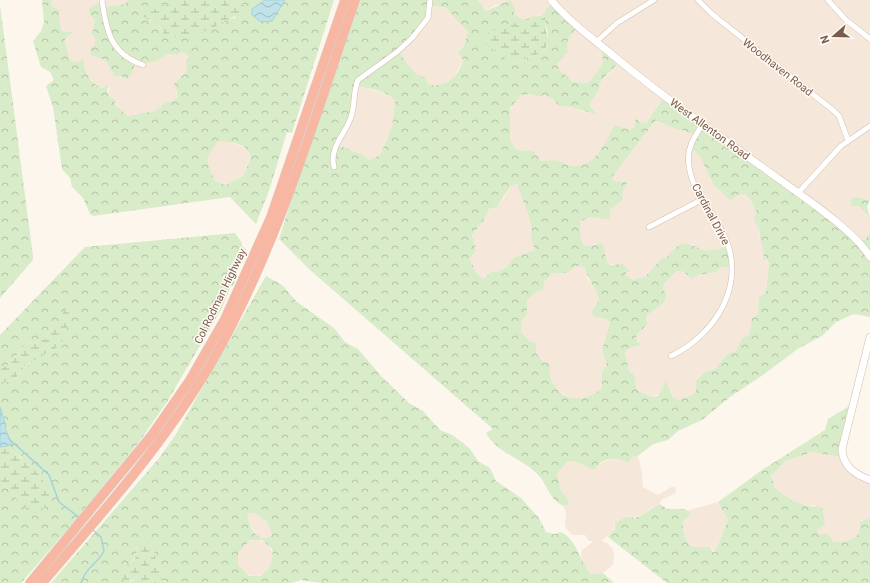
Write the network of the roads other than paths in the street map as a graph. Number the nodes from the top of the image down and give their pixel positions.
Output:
1 (102, 0) edge
2 (345, 0) edge
3 (355, 0) edge
4 (430, 0) edge
5 (551, 0) edge
6 (654, 0) edge
7 (698, 0) edge
8 (828, 0) edge
9 (870, 40) edge
10 (596, 42) junction
11 (143, 65) dead end
12 (703, 124) junction
13 (870, 126) edge
14 (848, 140) junction
15 (334, 167) dead end
16 (798, 193) junction
17 (703, 199) junction
18 (649, 227) dead end
19 (870, 257) edge
20 (870, 337) edge
21 (671, 356) dead end
22 (870, 480) edge
23 (87, 524) junction
24 (30, 583) edge
25 (42, 583) edge

1 - 11 street
2 - 23 highway, Col Rodman Highway
3 - 23 highway, Col Rodman Highway
4 - 15 street
5 - 10 street, West Allenton Road
6 - 10 street
7 - 14 street, Woodhaven Road
8 - 9 street
10 - 12 street, West Allenton Road
12 - 16 street, West Allenton Road
12 - 17 street, Cardinal Drive
13 - 14 street
14 - 16 street
16 - 19 street, West Allenton Road
17 - 18 street
17 - 21 street, Cardinal Drive
20 - 22 street
23 - 24 highway, Col Rodman Highway
23 - 25 highway, Col Rodman Highway

